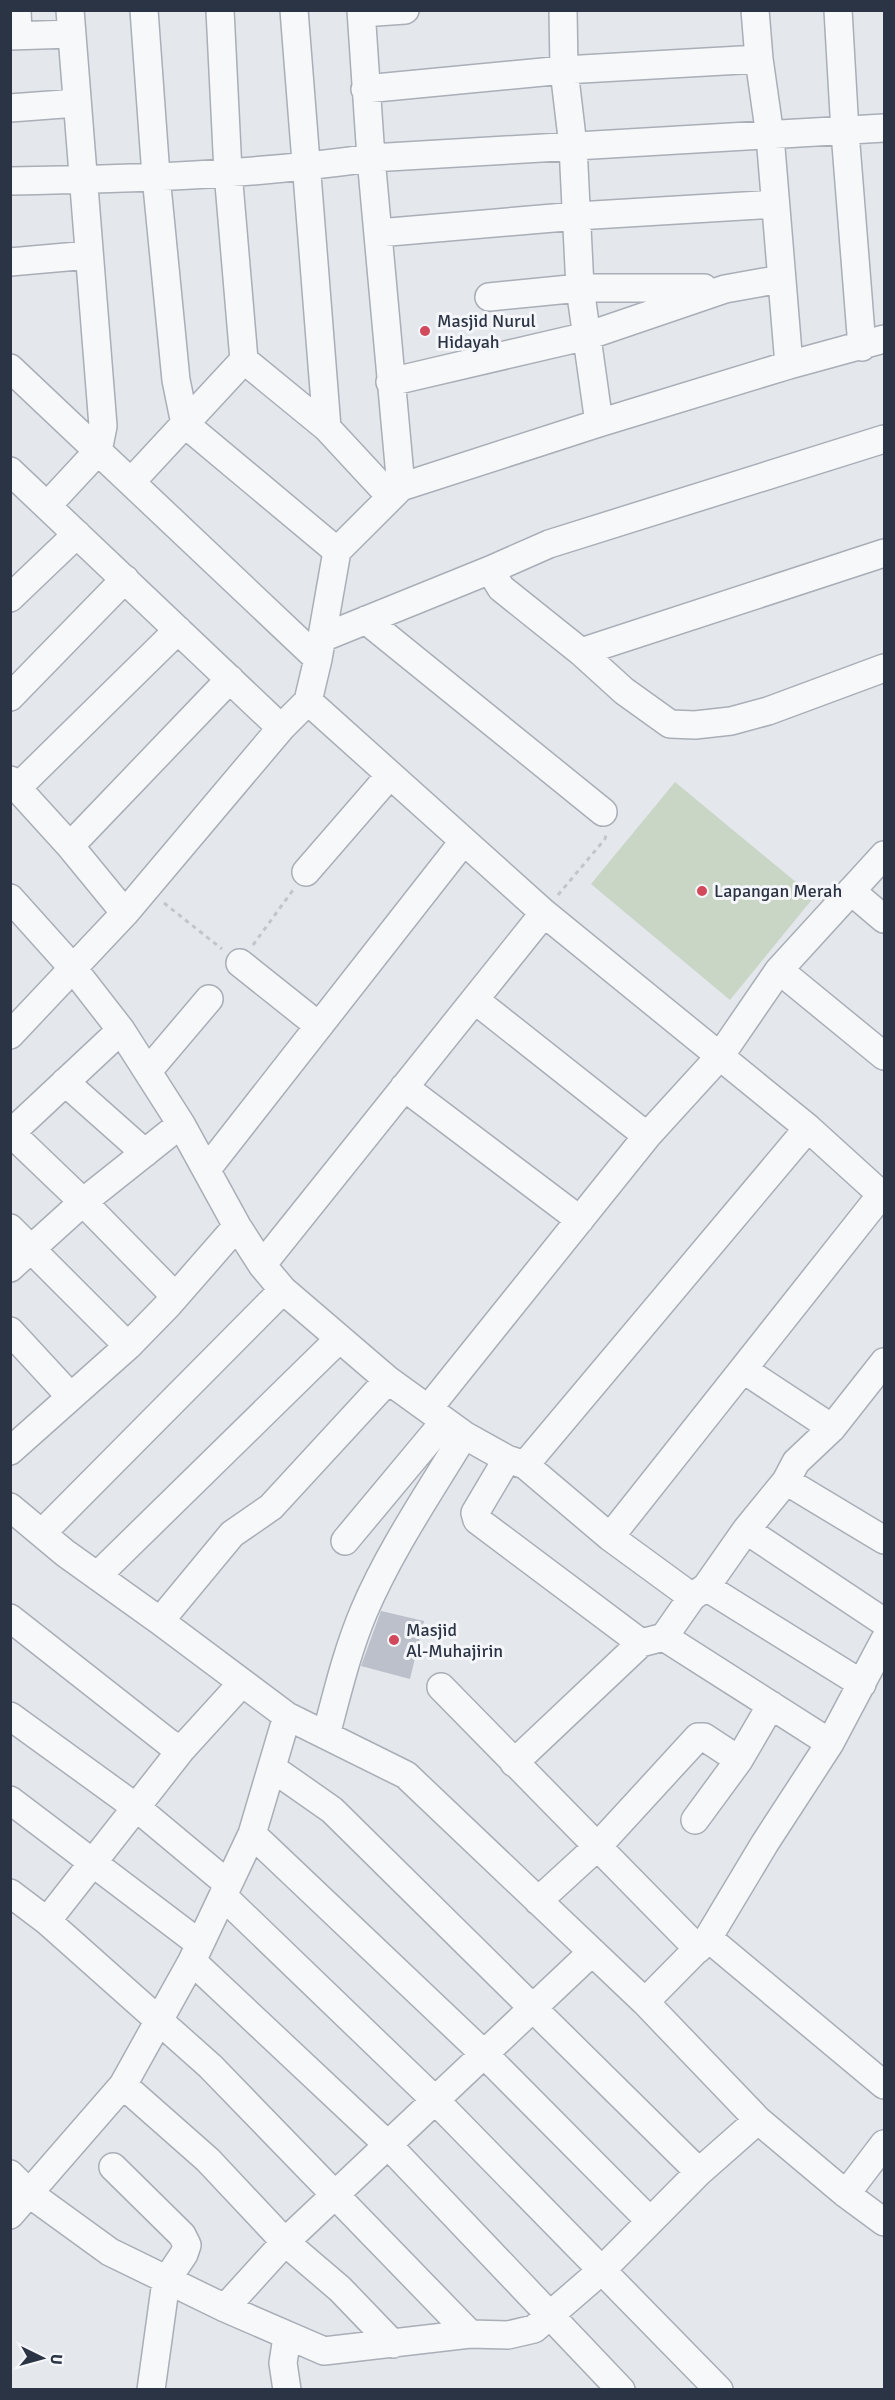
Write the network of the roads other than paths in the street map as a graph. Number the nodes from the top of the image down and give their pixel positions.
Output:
1 (144, 10) edge
2 (220, 10) edge
3 (294, 10) edge
4 (405, 10) edge
5 (563, 10) edge
6 (755, 10) edge
7 (838, 10) edge
8 (362, 12) edge
9 (71, 22) edge
10 (15, 27) edge
11 (759, 59) junction
12 (564, 70) junction
13 (365, 89) junction
14 (77, 103) junction
15 (10, 108) edge
16 (885, 128) edge
17 (845, 132) junction
18 (770, 136) junction
19 (573, 146) junction
20 (371, 158) junction
21 (305, 168) junction
22 (228, 172) junction
23 (156, 176) junction
24 (83, 180) junction
25 (10, 181) edge
26 (775, 204) junction
27 (577, 216) junction
28 (378, 233) junction
29 (89, 255) junction
30 (10, 262) edge
31 (781, 279) junction
32 (580, 288) junction
33 (725, 289) junction
34 (489, 297) dead end
35 (587, 336) junction
36 (873, 343) edge
37 (244, 360) junction
38 (789, 365) junction
39 (10, 368) edge
40 (390, 382) junction
41 (599, 423) junction
42 (184, 424) junction
43 (327, 428) junction
44 (885, 439) edge
45 (98, 451) junction
46 (14, 482) edge
47 (131, 482) junction
48 (396, 492) junction
49 (47, 506) junction
50 (77, 534) junction
51 (338, 551) junction
52 (885, 553) edge
53 (490, 570) junction
54 (125, 579) junction
55 (10, 598) edge
56 (390, 610) junction
57 (366, 620) junction
58 (414, 626) dead end
59 (178, 630) junction
60 (320, 649) junction
61 (581, 652) junction
62 (885, 668) edge
63 (230, 679) junction
64 (10, 697) edge
65 (308, 701) junction
66 (281, 728) junction
67 (390, 775) junction
68 (14, 784) edge
69 (603, 812) road end
70 (463, 842) junction
71 (70, 846) junction
72 (885, 855) edge
73 (306, 872) road end
74 (851, 891) junction
75 (10, 898) edge
76 (125, 913) junction
77 (544, 913) junction
78 (885, 919) edge
79 (240, 963) road end
80 (72, 967) junction
81 (779, 970) junction
82 (209, 999) dead end
83 (475, 1000) junction
84 (319, 1026) junction
85 (121, 1030) junction
86 (10, 1035) edge
87 (720, 1056) junction
88 (885, 1056) edge
89 (148, 1071) junction
90 (65, 1082) junction
91 (404, 1086) junction
92 (181, 1124) junction
93 (808, 1128) junction
94 (11, 1133) edge
95 (646, 1136) junction
96 (145, 1153) junction
97 (207, 1169) junction
98 (883, 1196) edge
99 (83, 1202) junction
100 (580, 1220) junction
101 (237, 1226) junction
102 (10, 1228) edge
103 (31, 1249) junction
104 (262, 1265) junction
105 (10, 1268) edge
106 (283, 1290) junction
107 (175, 1296) junction
108 (10, 1331) edge
109 (339, 1339) junction
110 (128, 1346) junction
111 (885, 1362) edge
112 (744, 1370) junction
113 (388, 1380) junction
114 (70, 1396) junction
115 (446, 1422) junction
116 (832, 1428) junction
117 (10, 1451) edge
118 (516, 1462) junction
119 (786, 1481) junction
120 (10, 1507) edge
121 (746, 1530) junction
122 (42, 1533) junction
123 (610, 1537) junction
124 (885, 1540) edge
125 (345, 1541) dead end
126 (97, 1576) junction
127 (699, 1592) junction
128 (10, 1618) edge
129 (160, 1621) junction
130 (885, 1622) edge
131 (652, 1640) junction
132 (885, 1641) edge
133 (242, 1683) junction
134 (862, 1684) junction
135 (441, 1687) dead end
136 (771, 1705) junction
137 (10, 1716) edge
138 (287, 1716) junction
139 (326, 1735) junction
140 (830, 1743) junction
141 (181, 1750) junction
142 (739, 1760) junction
143 (514, 1763) junction
144 (272, 1768) junction
145 (10, 1800) edge
146 (137, 1808) junction
147 (694, 1820) dead end
148 (252, 1834) junction
149 (597, 1847) junction
150 (94, 1862) junction
151 (225, 1890) junction
152 (10, 1893) edge
153 (538, 1901) junction
154 (47, 1921) junction
155 (703, 1943) junction
156 (196, 1953) junction
157 (591, 1953) junction
158 (645, 2002) junction
159 (533, 2008) junction
160 (157, 2020) junction
161 (484, 2054) junction
162 (123, 2085) junction
163 (885, 2085) edge
164 (435, 2100) junction
165 (758, 2120) junction
166 (885, 2144) edge
167 (388, 2145) junction
168 (113, 2167) dead end
169 (699, 2172) junction
170 (10, 2174) edge
171 (30, 2194) junction
172 (336, 2194) junction
173 (846, 2194) junction
174 (10, 2214) edge
175 (651, 2221) junction
176 (885, 2222) edge
177 (285, 2242) junction
178 (601, 2271) junction
179 (166, 2281) junction
180 (225, 2308) junction
181 (551, 2314) junction
182 (470, 2334) junction
183 (287, 2337) junction
184 (393, 2344) junction
185 (151, 2390) edge
186 (287, 2390) edge
187 (621, 2390) edge
188 (719, 2390) edge

1 - 23 street
2 - 22 street
3 - 21 street
4 - 8 street
5 - 12 street
6 - 11 street
7 - 17 street
8 - 13 street
9 - 10 street
9 - 14 street
11 - 12 street
11 - 18 street
12 - 13 street
12 - 19 street
13 - 20 street
14 - 15 street
14 - 24 street
16 - 17 street
17 - 18 street
17 - 36 street
18 - 19 street
18 - 26 street
19 - 20 street
19 - 27 street
20 - 21 street
20 - 28 street
21 - 22 street
21 - 43 street
22 - 23 street
22 - 37 street
23 - 24 street
23 - 42 street
24 - 25 street
24 - 29 street
26 - 27 street
26 - 31 street
27 - 28 street
27 - 32 street
28 - 40 street
29 - 30 street
29 - 45 street
31 - 33 street
31 - 38 street
32 - 33 street
32 - 34 street
32 - 35 street
33 - 35 street
35 - 40 street
35 - 41 street
36 - 38 street
37 - 42 street
37 - 43 street
38 - 41 street
39 - 45 street
40 - 48 street
41 - 48 street
42 - 47 street
42 - 51 street
43 - 48 street
44 - 53 street
45 - 47 street
45 - 49 street
46 - 49 street
47 - 60 street
48 - 51 street
49 - 50 street
50 - 54 street
50 - 55 street
51 - 60 street
52 - 61 street
53 - 56 street
53 - 61 street
54 - 59 street
54 - 64 street
56 - 57 street
56 - 58 street
57 - 60 street
57 - 69 street
59 - 63 street
59 - 68 street
60 - 65 street
61 - 62 street
63 - 66 street
63 - 71 street
65 - 66 street
65 - 67 street
66 - 76 street
67 - 70 street
67 - 73 street
68 - 71 street
70 - 77 street
70 - 84 street
71 - 76 street
72 - 74 street
74 - 78 street
74 - 81 street
75 - 80 street
76 - 80 street
77 - 83 street
77 - 87 street
79 - 84 street
80 - 85 street
80 - 86 street
81 - 87 street
81 - 88 street
82 - 89 street
83 - 91 street
83 - 95 street
84 - 97 street
85 - 89 street
85 - 90 street
87 - 93 street
87 - 95 street
89 - 92 street
90 - 94 street
90 - 96 street
91 - 100 street
91 - 104 street
92 - 96 street
92 - 97 street
93 - 98 street
93 - 118 street
94 - 99 street
95 - 100 street
96 - 99 street
97 - 101 street
98 - 112 street
99 - 103 street
99 - 107 street
100 - 115 street
101 - 104 street
101 - 107 street
102 - 103 street
103 - 105 street
103 - 110 street
104 - 106 street
106 - 109 street
106 - 122 street
107 - 110 street
108 - 114 street
109 - 113 street
109 - 126 street
110 - 114 street
111 - 116 street
112 - 116 street
112 - 123 street
113 - 115 street
113 - 129 street
114 - 117 street
115 - 118 street
115 - 125 street
115 - 139 street
116 - 119 street
118 - 123 street
118 - 131 street
119 - 121 street
119 - 124 street
120 - 122 street
121 - 127 street
121 - 130 street
122 - 126 street
123 - 127 street
126 - 129 street
127 - 131 street
127 - 134 street
128 - 141 street
129 - 133 street
131 - 136 street
131 - 143 street
132 - 134 street
133 - 138 street
133 - 141 street
134 - 140 street
135 - 143 street
136 - 140 street
136 - 142 street
137 - 146 street
138 - 139 street
138 - 144 street
139 - 153 street
140 - 155 street
141 - 146 street
142 - 147 street
142 - 149 street
143 - 149 street
144 - 148 street
144 - 159 street
145 - 150 street
146 - 150 street
146 - 151 street
148 - 151 street
148 - 161 street
149 - 153 street
149 - 155 street
150 - 154 street
150 - 156 street
151 - 156 street
151 - 164 street
152 - 154 street
153 - 157 street
154 - 160 street
155 - 158 street
155 - 163 street
156 - 160 street
156 - 167 street
157 - 158 street
157 - 159 street
158 - 165 street
159 - 161 street
159 - 169 street
160 - 162 street
160 - 172 street
161 - 164 street
161 - 175 street
162 - 171 street
162 - 177 street
164 - 167 street
164 - 178 street
165 - 169 street
165 - 173 street
166 - 173 street
167 - 172 street
167 - 181 street
168 - 179 street
169 - 175 street
170 - 171 street
171 - 174 street
171 - 179 street
172 - 177 street
172 - 182 street
173 - 176 street
175 - 178 street
177 - 180 street
177 - 184 street
178 - 181 street
178 - 188 street
179 - 180 street
179 - 185 street
180 - 183 street
181 - 182 street
181 - 187 street
182 - 184 street
183 - 184 street
183 - 186 street

